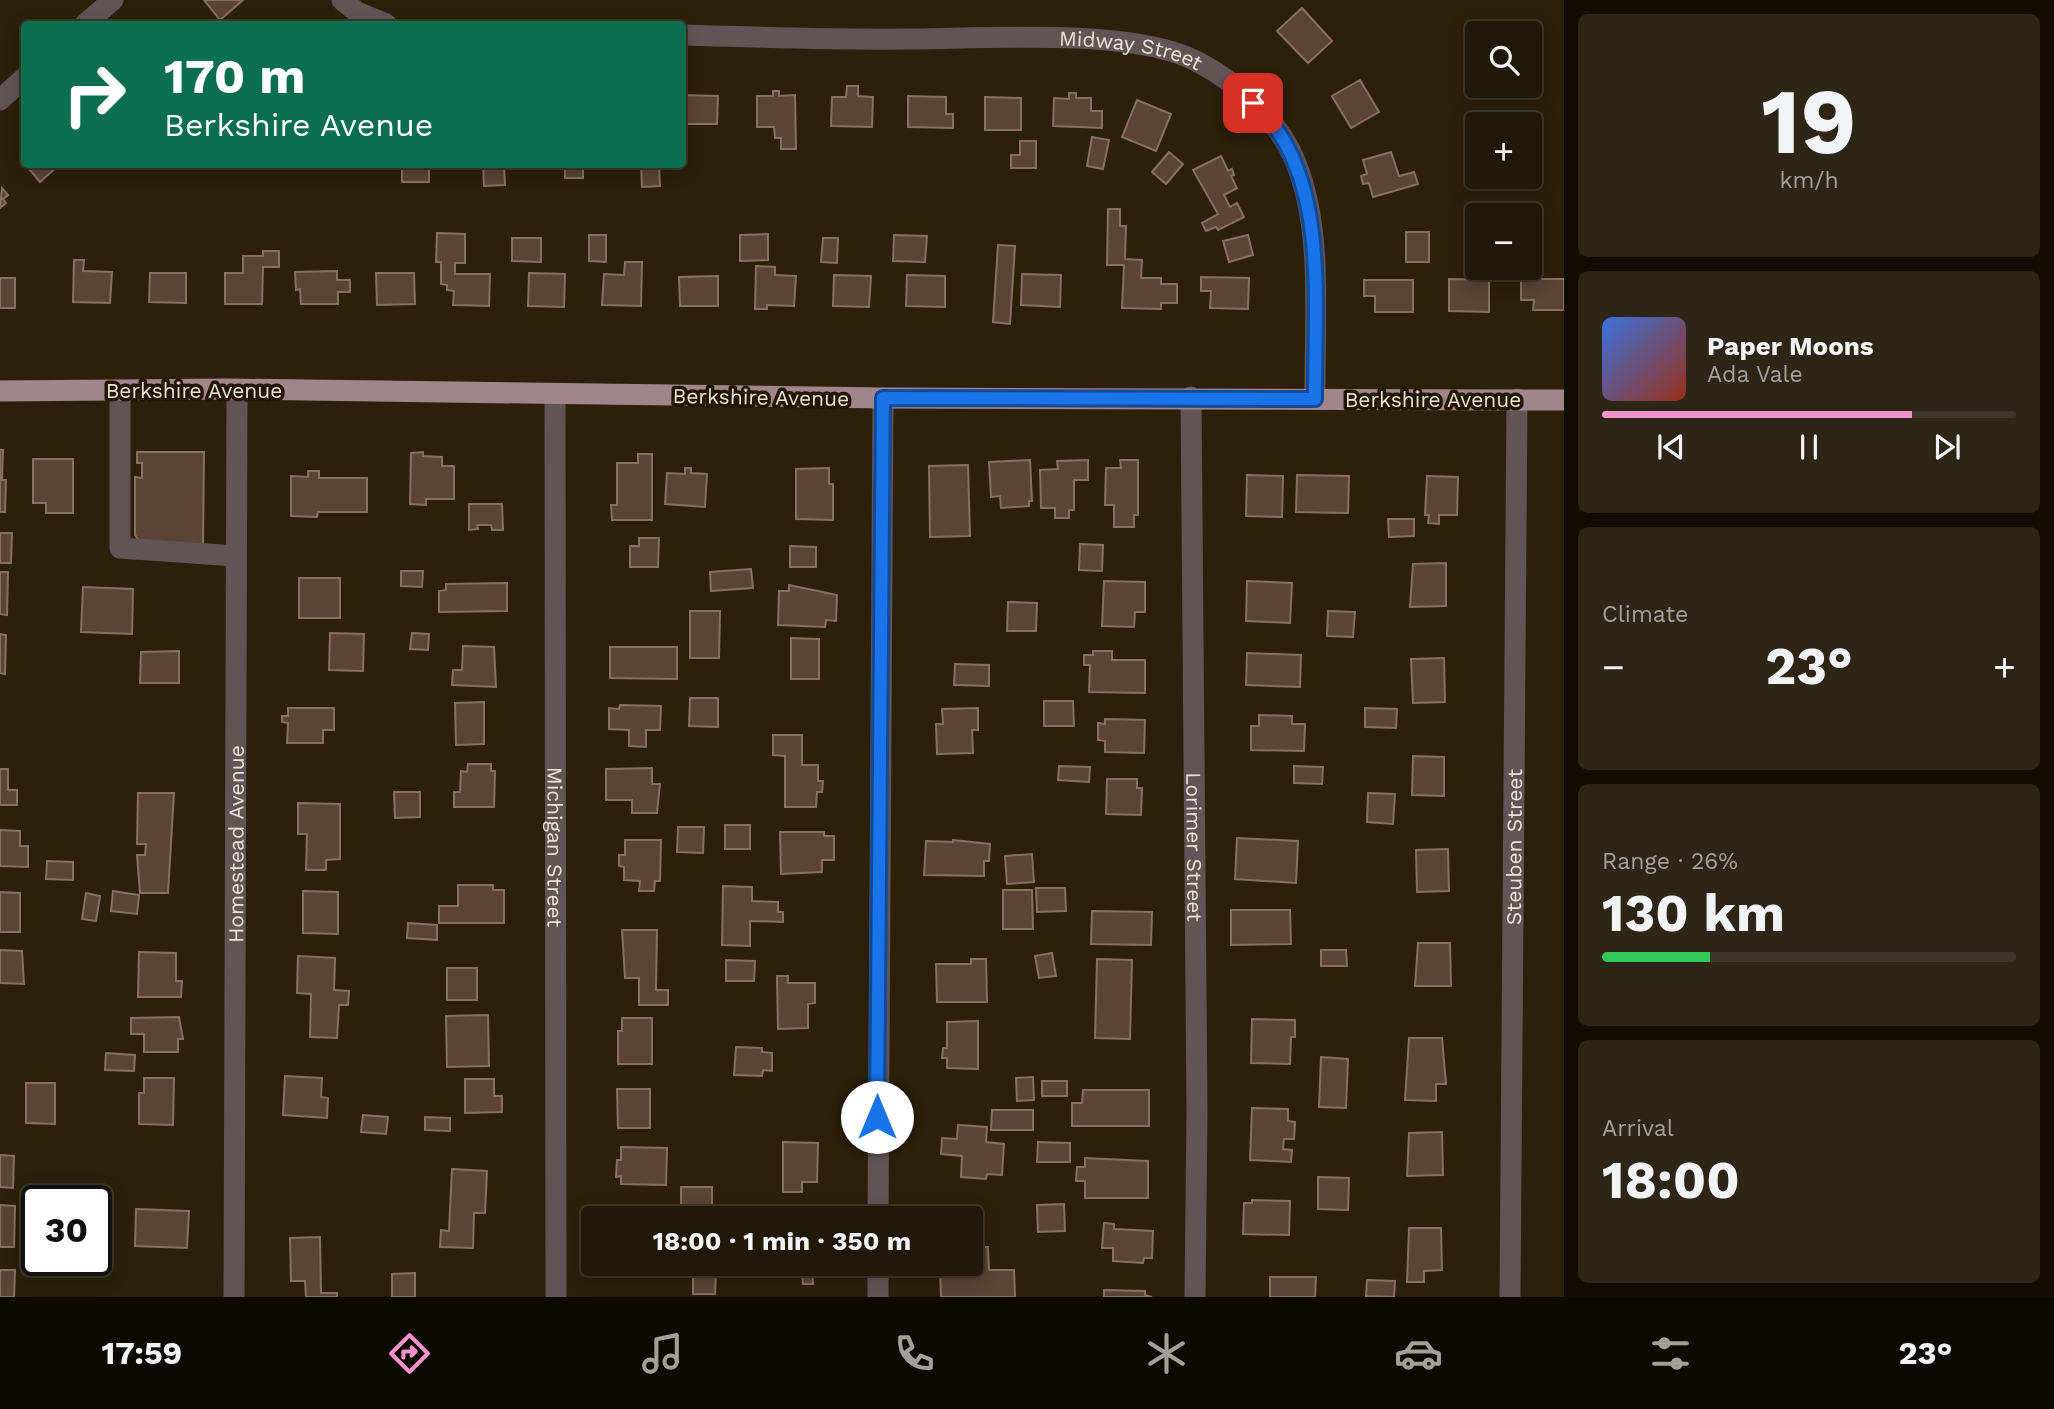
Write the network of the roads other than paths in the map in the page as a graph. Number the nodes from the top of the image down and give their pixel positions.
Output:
1 (113, 0) edge
2 (342, 0) edge
3 (88, 21) edge
4 (379, 21) edge
5 (686, 35) edge
6 (21, 81) edge
7 (0, 100) edge
8 (237, 389) junction
9 (120, 390) junction
10 (0, 391) edge
11 (555, 395) junction
12 (1191, 397) junction
13 (883, 398) junction
14 (1315, 399) junction
15 (1517, 399) junction
16 (1564, 400) edge
17 (236, 556) junction
18 (878, 1206) edge
19 (878, 1276) edge
20 (234, 1297) edge
21 (556, 1297) edge
22 (878, 1297) edge
23 (1195, 1297) edge
24 (1510, 1297) edge

1 - 3 street
2 - 4 street
5 - 14 street, Midway Street
6 - 7 street
8 - 9 main road, Berkshire Avenue
8 - 11 main road, Berkshire Avenue
8 - 17 street, Homestead Avenue
9 - 10 main road, Berkshire Avenue
9 - 17 street
11 - 13 main road, Berkshire Avenue
11 - 21 street, Michigan Street
12 - 13 main road, Berkshire Avenue
12 - 14 main road, Berkshire Avenue
12 - 23 street, Lorimer Street
13 - 18 street
14 - 15 main road, Berkshire Avenue
15 - 16 main road, Berkshire Avenue
15 - 24 street, Steuben Street
17 - 20 street, Homestead Avenue
19 - 22 street

